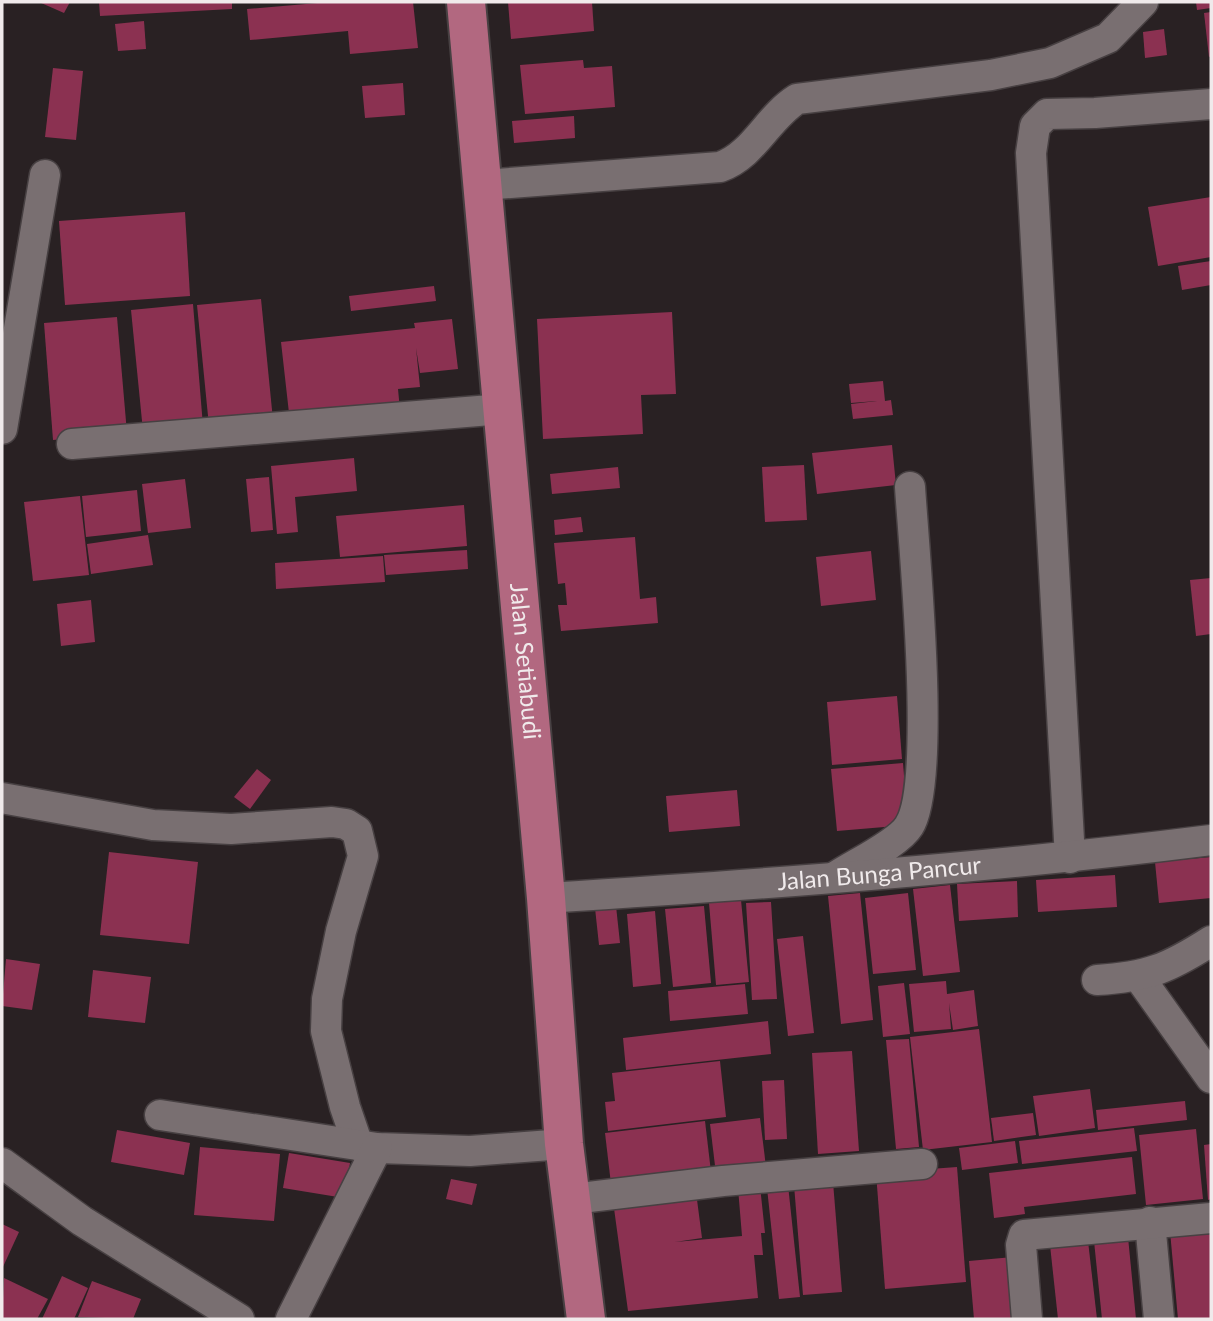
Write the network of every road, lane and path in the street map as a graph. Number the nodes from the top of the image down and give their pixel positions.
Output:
1 (466, 2) edge
2 (1143, 2) edge
3 (1211, 104) edge
4 (44, 175) dead end
5 (483, 185) junction
6 (503, 409) junction
7 (2, 429) edge
8 (72, 444) dead end
9 (910, 487) dead end
10 (2, 798) edge
11 (1211, 840) edge
12 (1070, 858) junction
13 (829, 880) junction
14 (546, 898) junction
15 (1211, 941) edge
16 (1139, 977) junction
17 (1097, 980) dead end
18 (1211, 1077) edge
19 (160, 1115) dead end
20 (564, 1144) junction
21 (367, 1147) junction
22 (2, 1163) edge
23 (922, 1164) dead end
24 (572, 1199) junction
25 (1211, 1218) edge
26 (1150, 1222) junction
27 (239, 1319) edge
28 (291, 1319) edge
29 (586, 1319) edge
30 (1027, 1319) edge
31 (1159, 1319) edge

1 - 5 main road, Jalan Setiabudi
2 - 5 street
3 - 12 street
4 - 7 street
5 - 6 main road, Jalan Setiabudi
6 - 8 street
6 - 14 main road, Jalan Setiabudi
9 - 13 street
10 - 21 street
11 - 12 street, Jalan Bunga Pancur
12 - 13 street, Jalan Bunga Pancur
13 - 14 street, Jalan Bunga Pancur
14 - 20 main road, Jalan Setiabudi
15 - 16 street
16 - 17 street
16 - 18 street
19 - 21 street
20 - 21 street
20 - 24 main road, Jalan Setiabudi
21 - 28 street
22 - 27 street
23 - 24 street
24 - 29 main road, Jalan Setiabudi
25 - 26 street
26 - 30 street
26 - 31 street

